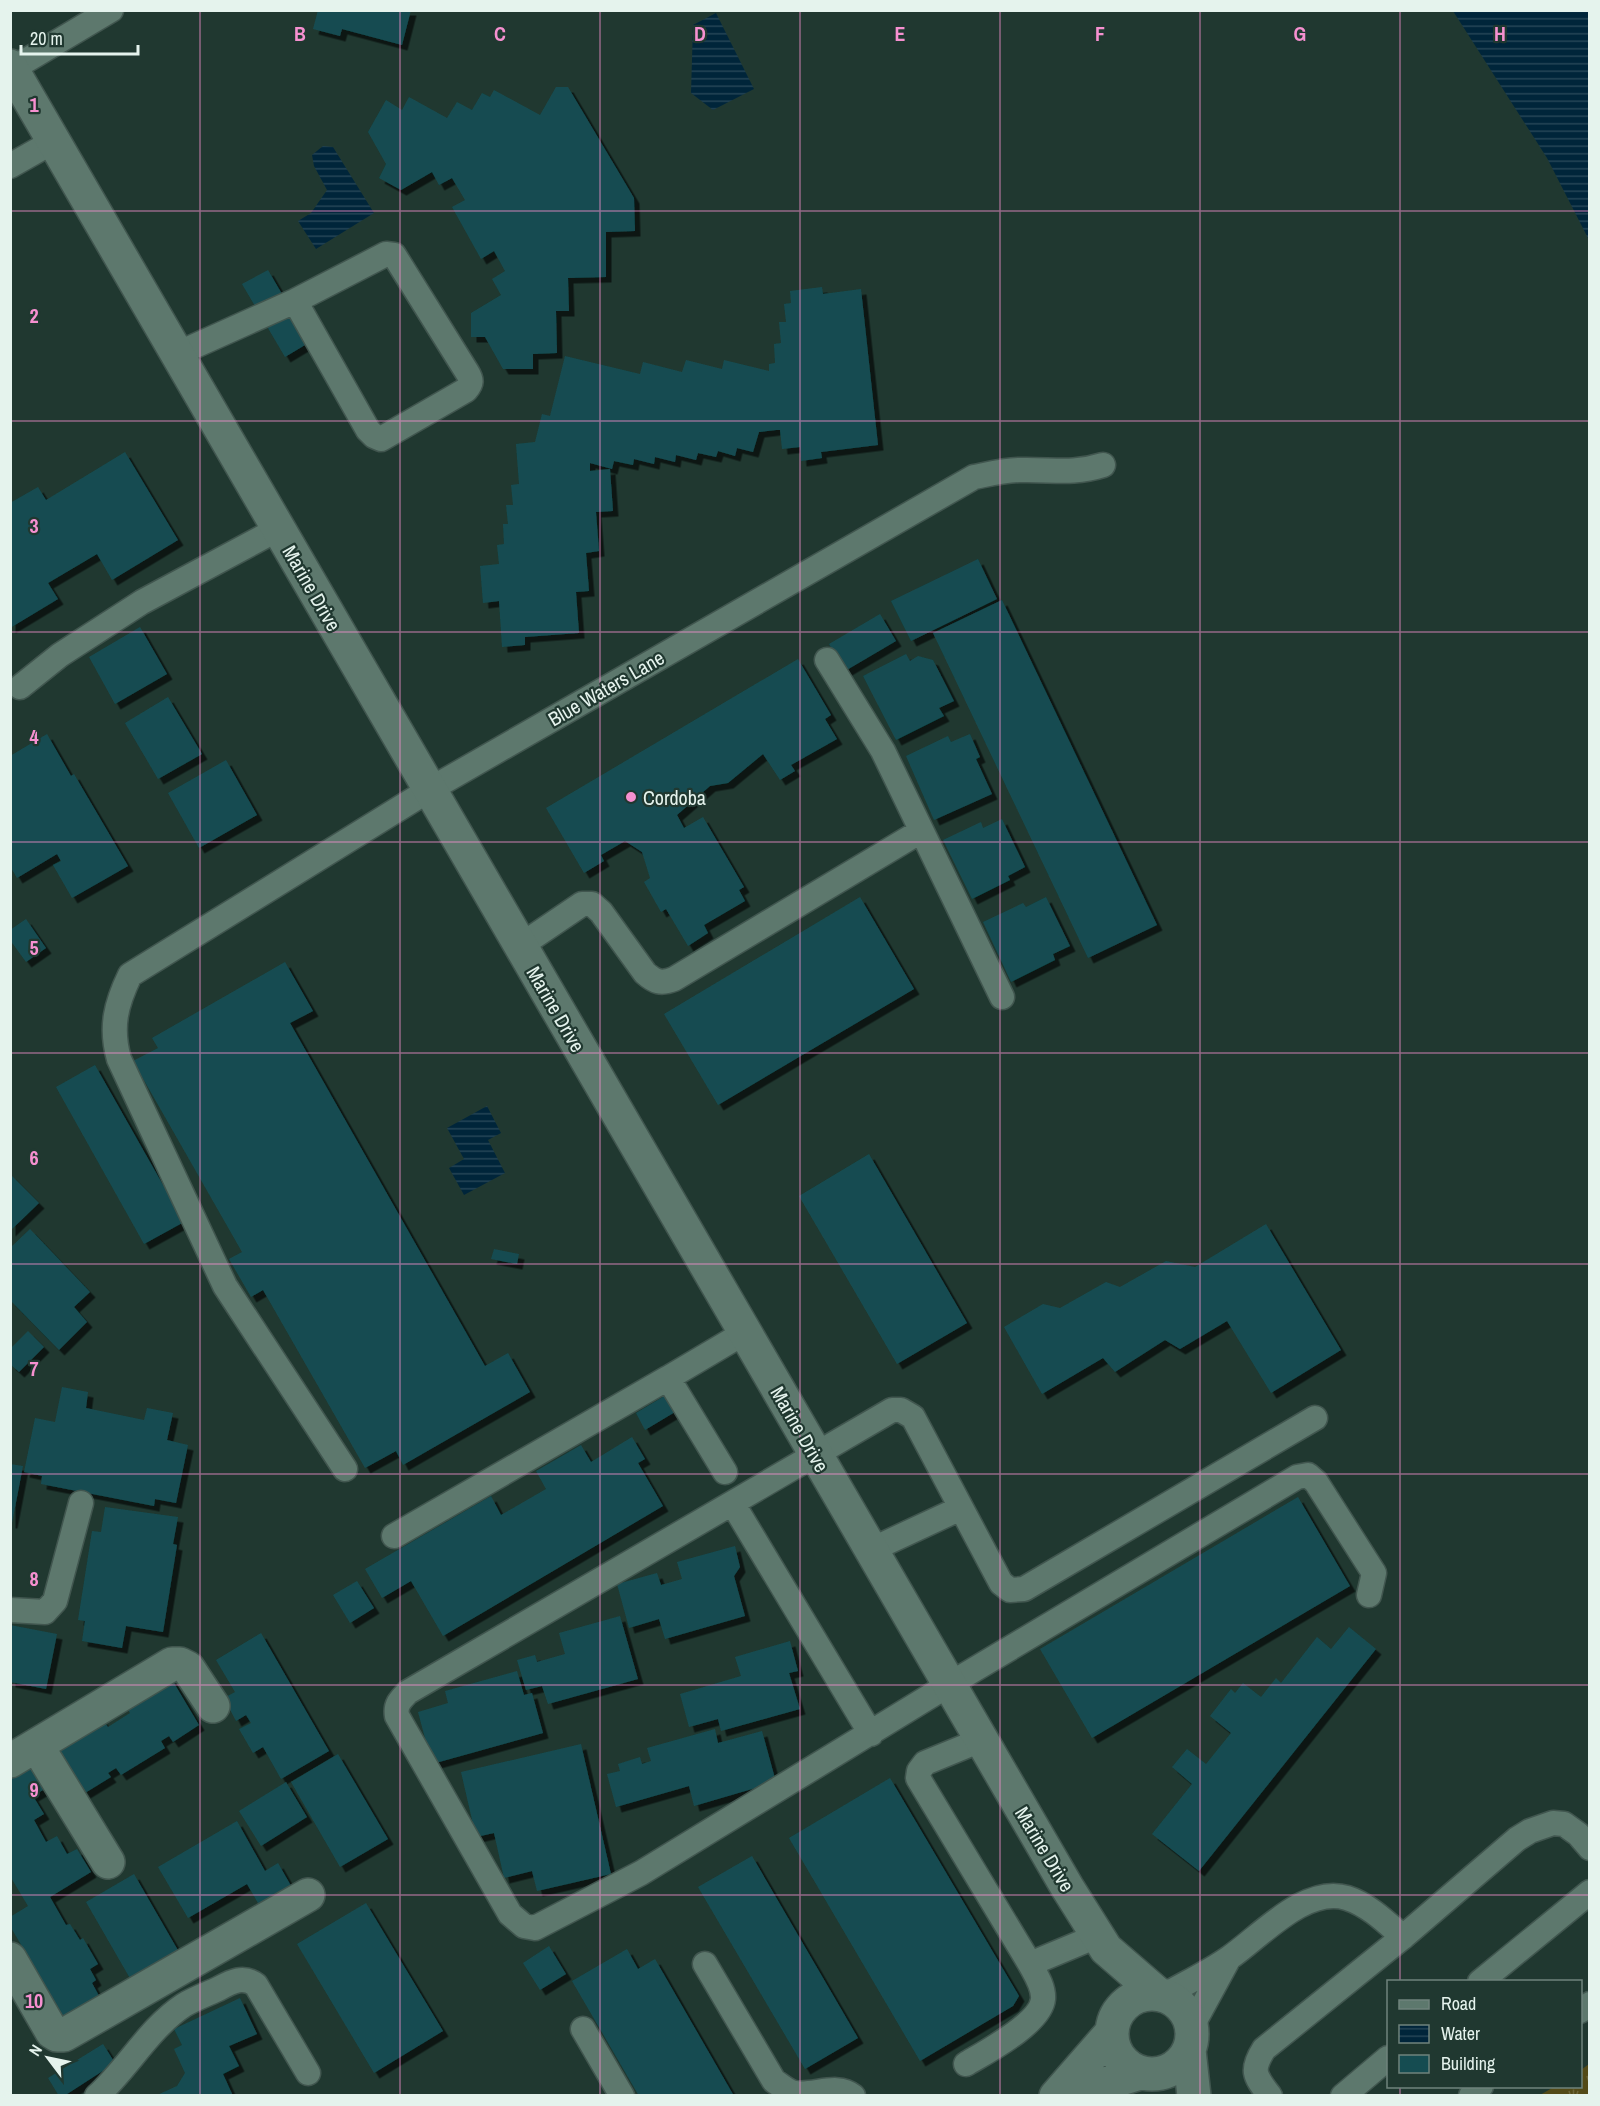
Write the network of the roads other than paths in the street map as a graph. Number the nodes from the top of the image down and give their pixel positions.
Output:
1 (111, 10) edge
2 (11, 67) edge
3 (54, 141) junction
4 (10, 166) edge
5 (295, 301) junction
6 (177, 354) junction
7 (1103, 465) dead end
8 (278, 529) junction
9 (827, 660) dead end
10 (20, 687) dead end
11 (429, 790) junction
12 (921, 831) junction
13 (520, 946) junction
14 (1002, 997) dead end
15 (744, 1333) junction
16 (668, 1378) junction
17 (1315, 1418) dead end
18 (816, 1456) junction
19 (345, 1469) dead end
20 (725, 1472) dead end
21 (81, 1503) dead end
22 (733, 1504) junction
23 (961, 1508) junction
24 (394, 1536) dead end
25 (871, 1550) junction
26 (1369, 1595) dead end
27 (10, 1610) edge
28 (950, 1684) junction
29 (213, 1706) dead end
30 (870, 1734) junction
31 (981, 1740) junction
32 (24, 1754) edge
33 (1590, 1848) edge
34 (108, 1862) dead end
35 (1590, 1892) edge
36 (308, 1895) dead end
37 (1403, 1937) junction
38 (1101, 1943) junction
39 (1229, 1958) junction
40 (10, 1959) edge
41 (705, 1964) dead end
42 (1030, 1964) junction
43 (1482, 1980) edge
44 (1162, 1995) junction
45 (583, 2029) dead end
46 (1112, 2030) junction
47 (1190, 2038) junction
48 (1387, 2060) edge
49 (966, 2064) dead end
50 (308, 2073) dead end
51 (1148, 2081) edge
52 (97, 2096) edge
53 (622, 2096) edge
54 (853, 2096) edge
55 (1056, 2096) edge
56 (1066, 2096) edge
57 (1194, 2096) edge
58 (1270, 2096) edge
59 (1343, 2096) edge

1 - 2 lane
2 - 3 street, Marine Drive
3 - 4 lane
3 - 6 street, Marine Drive
5 - 5 lane
5 - 6 lane
6 - 8 street, Marine Drive
7 - 11 lane, Blue Waters Lane
8 - 10 lane
8 - 11 street, Marine Drive
9 - 12 lane
11 - 13 street, Marine Drive
11 - 19 lane, Blue Waters Lane
12 - 13 lane
12 - 14 lane
13 - 15 street, Marine Drive
15 - 16 lane
15 - 18 street, Marine Drive
16 - 20 lane
16 - 24 lane
17 - 23 lane
18 - 22 lane
18 - 23 lane
18 - 25 street, Marine Drive
21 - 27 lane
22 - 30 lane
22 - 30 lane
23 - 25 lane
25 - 28 street, Marine Drive
26 - 28 lane
28 - 30 lane
28 - 31 street, Marine Drive
29 - 32 street
31 - 38 street, Marine Drive
31 - 42 lane
32 - 34 street
33 - 37 lane
35 - 43 lane
36 - 40 street
37 - 39 lane
37 - 58 lane
38 - 42 lane
38 - 44 street, Marine Drive
38 - 46 street, Marine Drive
39 - 44 lane
39 - 47 lane
41 - 54 lane
42 - 49 lane
44 - 46 street
44 - 47 street
45 - 53 lane
46 - 51 street
46 - 55 street
47 - 51 street
47 - 57 street
48 - 59 lane
50 - 52 lane
51 - 56 street

